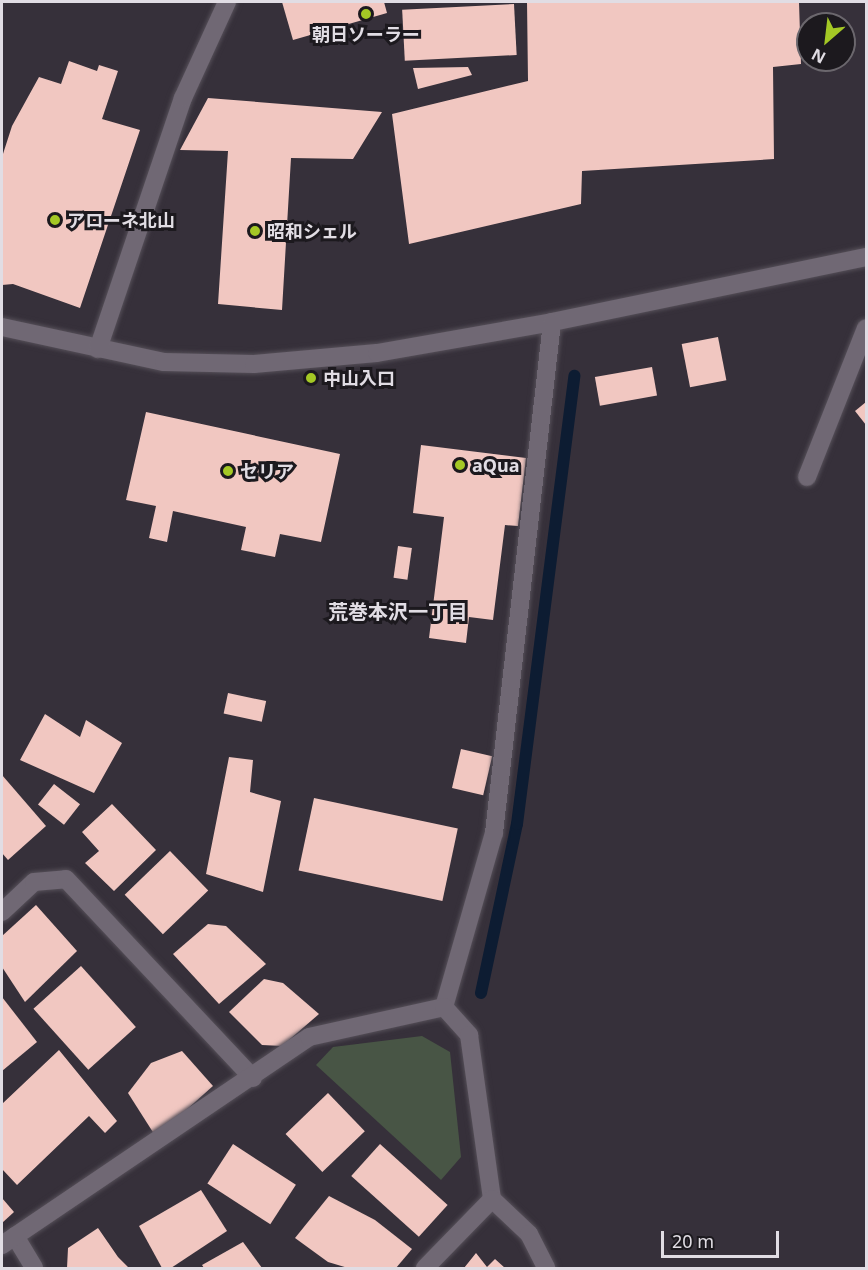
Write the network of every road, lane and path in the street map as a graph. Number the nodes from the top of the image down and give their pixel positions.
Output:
1 (227, 2) edge
2 (867, 257) edge
3 (552, 322) junction
4 (2, 327) edge
5 (867, 328) edge
6 (98, 350) junction
7 (807, 477) dead end
8 (2, 912) edge
9 (444, 1007) junction
10 (253, 1078) junction
11 (492, 1200) junction
12 (8, 1241) edge
13 (34, 1269) edge
14 (425, 1269) edge
15 (546, 1269) edge

1 - 6 street
2 - 3 street
3 - 6 street
3 - 9 street
4 - 6 street
5 - 7 street
8 - 10 street
9 - 10 street
9 - 11 street
10 - 12 street
11 - 14 street
11 - 15 street
12 - 13 street

